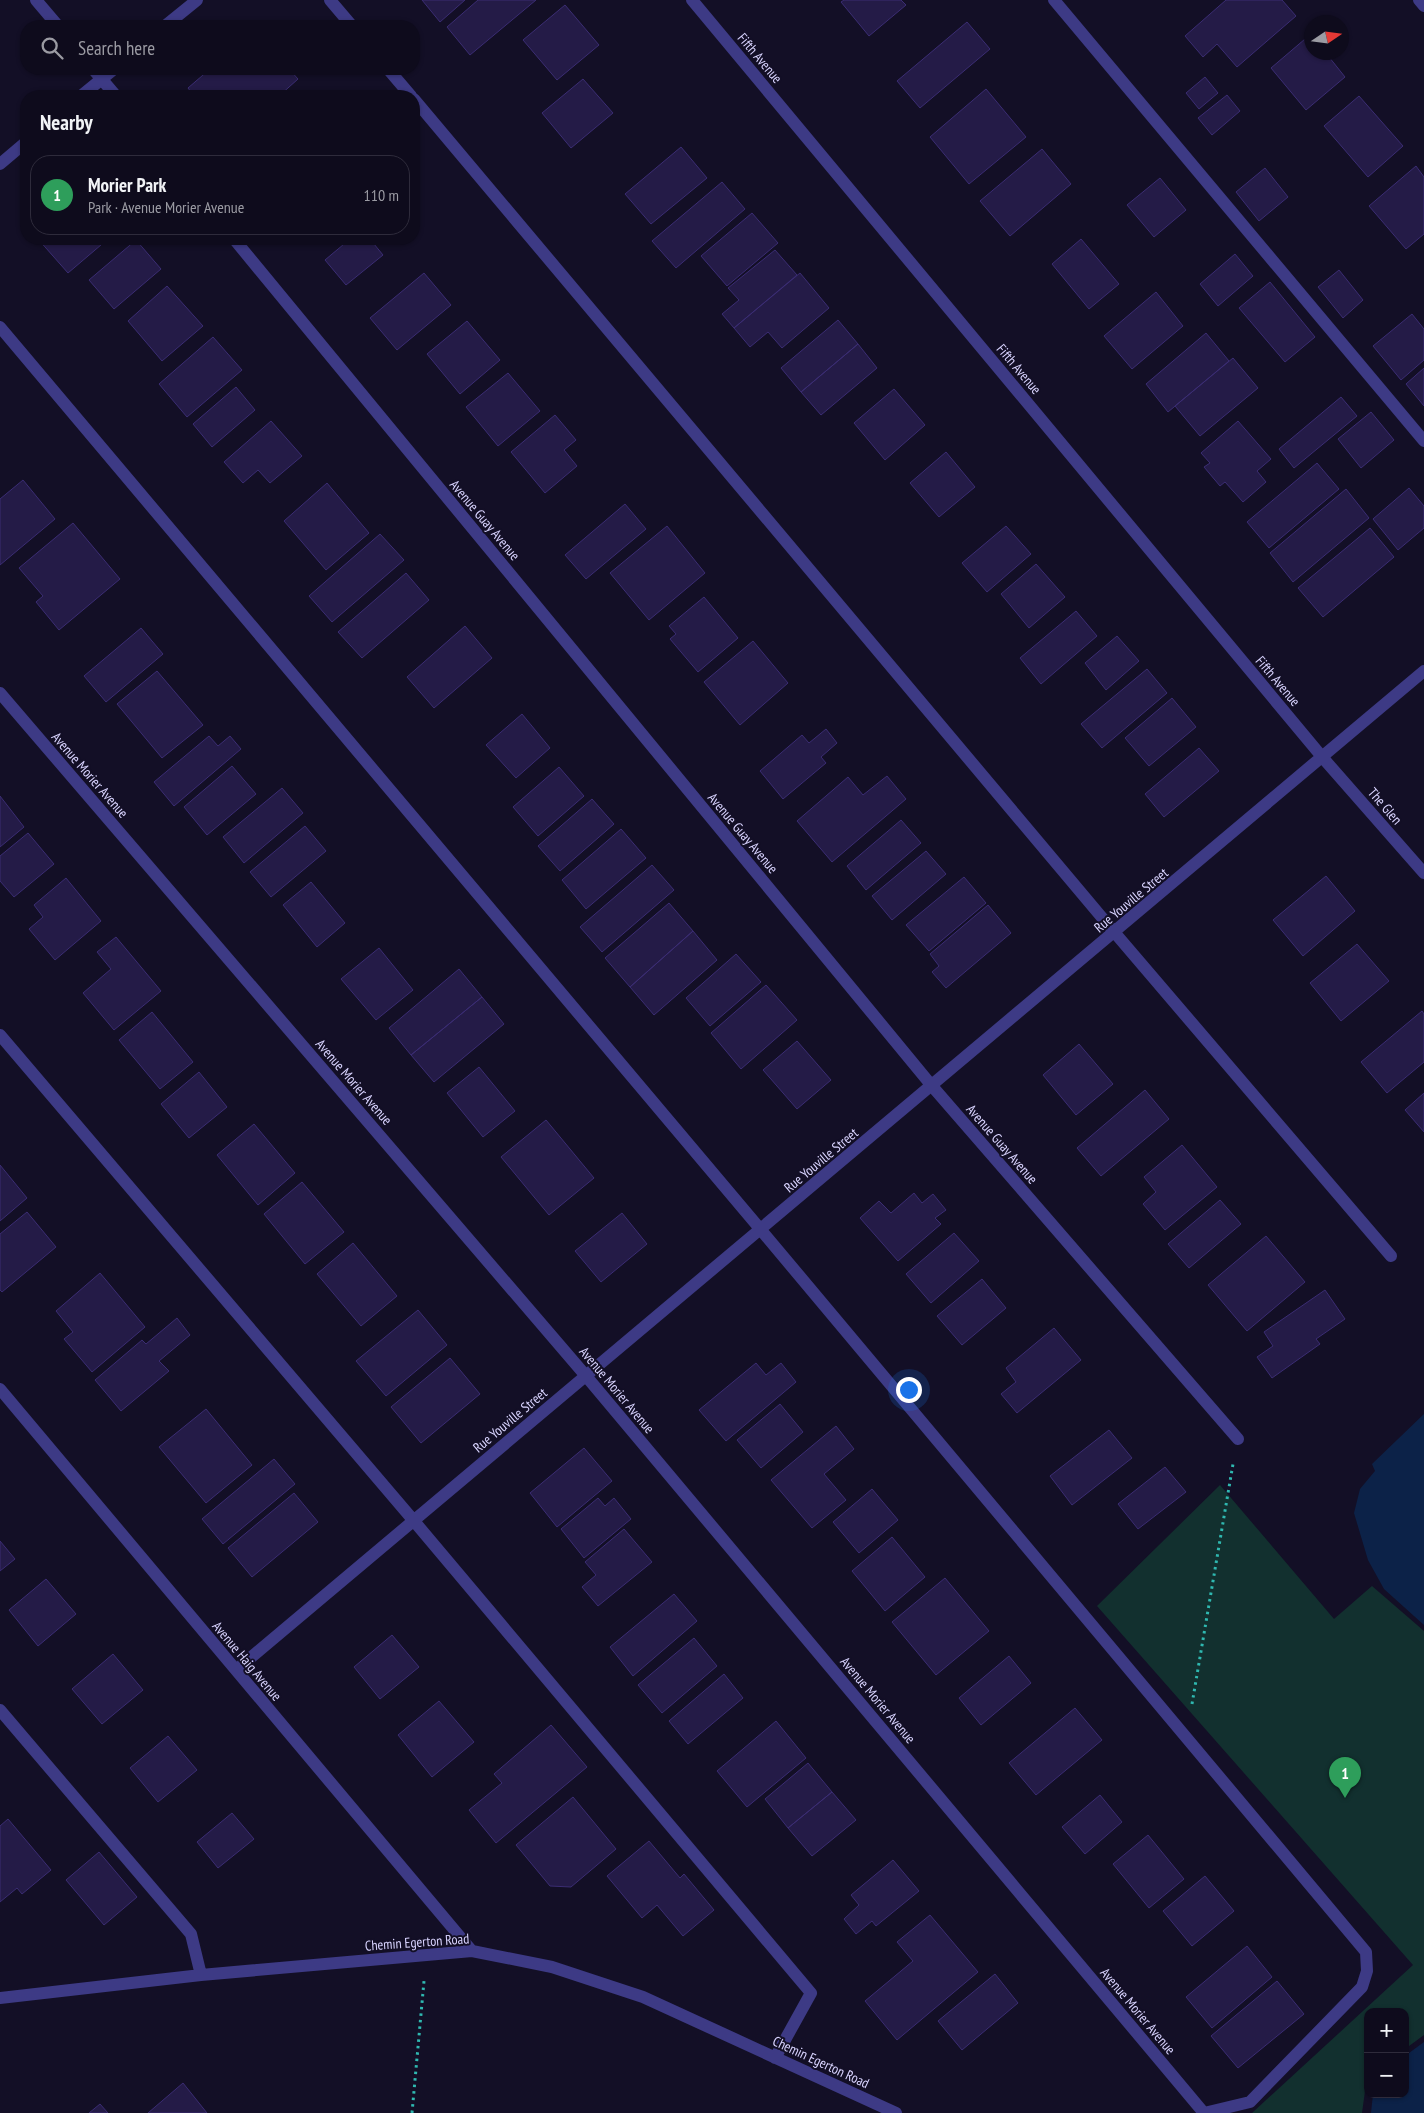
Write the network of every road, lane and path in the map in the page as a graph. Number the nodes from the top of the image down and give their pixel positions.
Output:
1 (36, 0) edge
2 (197, 0) edge
3 (330, 0) edge
4 (692, 0) edge
5 (1054, 0) edge
6 (1419, 0) edge
7 (1424, 6) edge
8 (53, 20) edge
9 (172, 20) edge
10 (347, 20) edge
11 (98, 75) edge
12 (107, 75) edge
13 (393, 75) edge
14 (102, 79) junction
15 (88, 90) edge
16 (111, 90) edge
17 (406, 90) edge
18 (420, 106) edge
19 (20, 147) edge
20 (0, 164) edge
21 (239, 245) edge
22 (0, 327) edge
23 (1424, 441) edge
24 (1424, 671) edge
25 (0, 693) edge
26 (1323, 758) junction
27 (1424, 873) edge
28 (1115, 933) junction
29 (0, 1036) edge
30 (932, 1086) junction
31 (761, 1230) junction
32 (1390, 1256) dead end
33 (586, 1376) junction
34 (0, 1389) edge
35 (1238, 1439) joint
36 (414, 1521) junction
37 (236, 1670) junction
38 (0, 1710) edge
39 (1186, 1737) junction
40 (472, 1951) junction
41 (426, 1955) junction
42 (201, 1975) junction
43 (0, 1998) edge
44 (775, 2058) junction
45 (412, 2113) edge
46 (896, 2113) edge
47 (1204, 2113) edge

1 - 8 street
2 - 9 street
3 - 10 street
4 - 26 street, Fifth Avenue
5 - 23 street
6 - 7 street
11 - 14 street
12 - 14 street
13 - 17 street
14 - 15 street
14 - 16 street
18 - 28 street
19 - 20 street
21 - 30 street, Avenue Guay Avenue
22 - 31 street
24 - 26 street, Rue Youville Street
25 - 33 street, Avenue Morier Avenue
26 - 27 street, The Glen
26 - 28 street, Rue Youville Street
28 - 30 street, Rue Youville Street
28 - 32 street
29 - 36 street
30 - 31 street, Rue Youville Street
30 - 35 street, Avenue Guay Avenue
31 - 33 street, Rue Youville Street
31 - 39 street
33 - 36 street, Rue Youville Street
33 - 47 street, Avenue Morier Avenue
34 - 37 street, Avenue Haig Avenue
35 - 39 path
36 - 37 street, Rue Youville Street
36 - 44 street
37 - 40 street, Avenue Haig Avenue
38 - 42 street
39 - 47 street
40 - 41 street, Chemin Egerton Road
40 - 44 street, Chemin Egerton Road
41 - 42 street, Chemin Egerton Road
41 - 45 path
42 - 43 street, Chemin Egerton Road
44 - 46 street, Chemin Egerton Road

